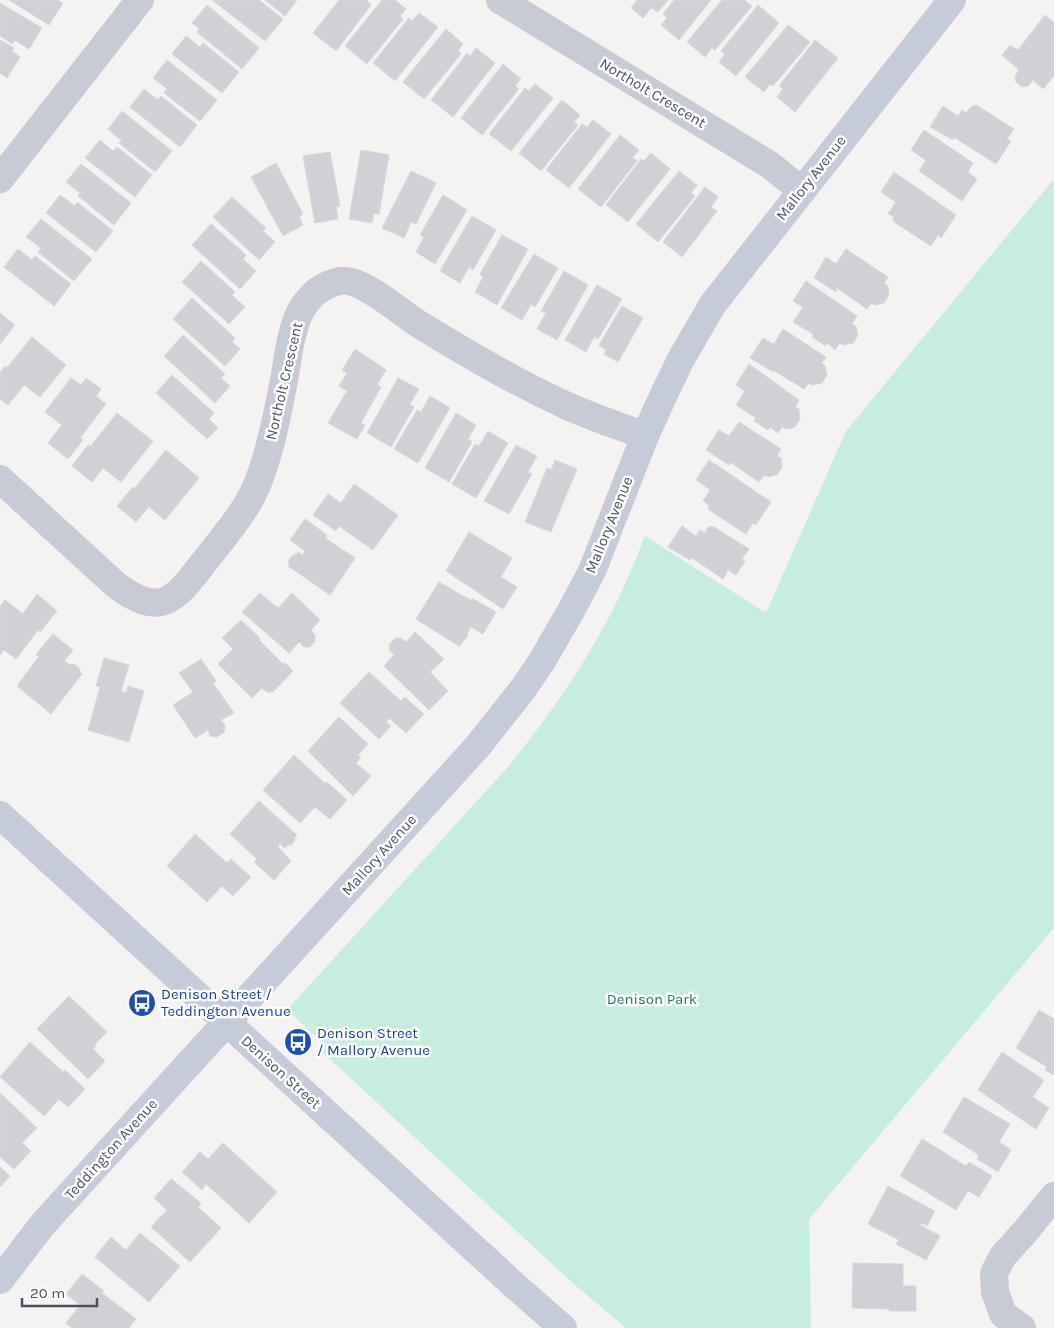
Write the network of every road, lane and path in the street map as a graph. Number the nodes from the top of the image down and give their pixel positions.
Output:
1 (140, 0) edge
2 (500, 0) edge
3 (952, 0) edge
4 (0, 179) edge
5 (802, 191) junction
6 (645, 436) junction
7 (0, 479) edge
8 (0, 815) edge
9 (227, 1022) junction
10 (1054, 1196) edge
11 (0, 1280) edge
12 (563, 1328) edge
13 (1022, 1328) edge

1 - 4 street
2 - 5 street, Northolt Crescent
3 - 5 street, Mallory Avenue
5 - 6 street, Mallory Avenue
6 - 7 street, Northolt Crescent
6 - 9 street, Mallory Avenue
8 - 9 street, Denison Street
9 - 11 street, Teddington Avenue
9 - 12 street, Denison Street
10 - 13 street

